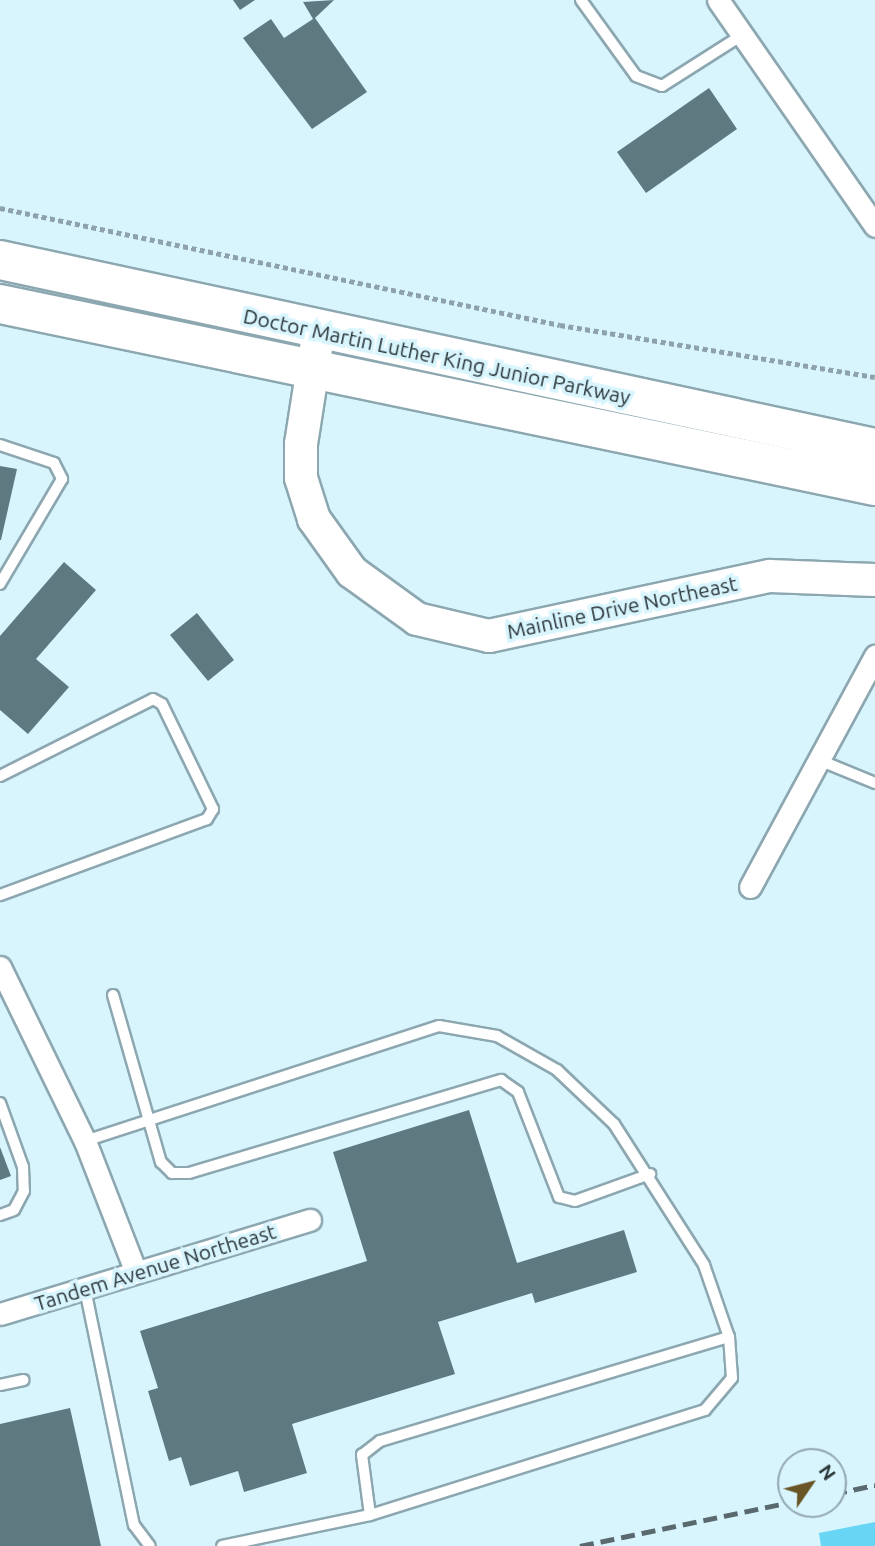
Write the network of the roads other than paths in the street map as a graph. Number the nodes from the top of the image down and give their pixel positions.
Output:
1 (581, 0) edge
2 (718, 0) edge
3 (742, 35) junction
4 (875, 226) edge
5 (0, 260) edge
6 (0, 304) edge
7 (320, 329) junction
8 (310, 372) junction
9 (0, 444) edge
10 (875, 448) edge
11 (875, 486) edge
12 (875, 580) edge
13 (0, 583) edge
14 (875, 656) edge
15 (819, 760) junction
16 (0, 776) edge
17 (875, 783) edge
18 (750, 887) dead end
19 (0, 895) edge
20 (0, 967) edge
21 (113, 995) dead end
22 (0, 1103) edge
23 (150, 1120) junction
24 (85, 1141) junction
25 (650, 1174) junction
26 (0, 1215) edge
27 (310, 1220) dead end
28 (135, 1270) junction
29 (85, 1289) junction
30 (0, 1314) edge
31 (729, 1336) junction
32 (23, 1380) dead end
33 (0, 1385) edge
34 (370, 1515) junction
35 (150, 1546) edge
36 (222, 1546) edge

1 - 3 lane
2 - 3 street
3 - 4 street
5 - 7 highway, Doctor Martin Luther King Junior Parkway
6 - 8 highway, Doctor Martin Luther King Junior Parkway
7 - 8 street, Mainline Drive Northeast
7 - 10 highway, Doctor Martin Luther King Junior Parkway
8 - 11 highway, Doctor Martin Luther King Junior Parkway
8 - 12 street, Mainline Drive Northeast
9 - 13 lane
14 - 15 street
15 - 17 lane
15 - 18 street
16 - 19 lane
20 - 24 street
21 - 23 lane
22 - 26 lane
23 - 24 lane
23 - 25 lane
23 - 25 lane
24 - 28 street
25 - 31 lane
27 - 28 street, Tandem Avenue Northeast
28 - 29 street, Tandem Avenue Northeast
29 - 30 street, Tandem Avenue Northeast
29 - 35 lane
31 - 34 lane
31 - 34 lane
32 - 33 lane
34 - 36 lane

